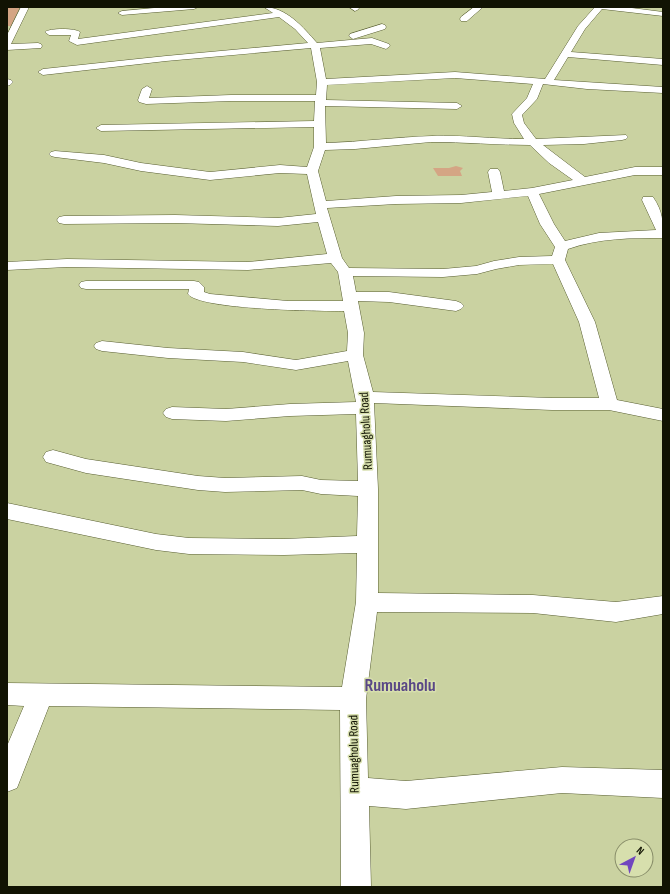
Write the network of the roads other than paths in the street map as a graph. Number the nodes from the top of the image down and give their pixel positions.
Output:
1 (25, 7) edge
2 (194, 7) edge
3 (479, 7) edge
4 (599, 7) edge
5 (603, 7) edge
6 (277, 9) edge
7 (122, 13) dead end
8 (663, 14) edge
9 (464, 19) dead end
10 (382, 27) dead end
11 (49, 32) dead end
12 (7, 44) edge
13 (314, 44) junction
14 (38, 46) dead end
15 (386, 46) dead end
16 (7, 47) edge
17 (566, 54) junction
18 (663, 62) edge
19 (43, 72) dead end
20 (544, 81) junction
21 (147, 89) dead end
22 (663, 90) edge
23 (322, 94) junction
24 (457, 106) dead end
25 (244, 109) dead end
26 (319, 124) junction
27 (246, 126) junction
28 (101, 128) dead end
29 (622, 136) dead end
30 (532, 142) junction
31 (320, 147) junction
32 (55, 154) dead end
33 (312, 170) junction
34 (663, 171) edge
35 (494, 172) dead end
36 (582, 182) junction
37 (532, 192) junction
38 (499, 195) junction
39 (648, 200) dead end
40 (322, 211) junction
41 (64, 220) dead end
42 (663, 230) edge
43 (663, 234) edge
44 (560, 253) junction
45 (340, 265) junction
46 (7, 266) edge
47 (86, 285) dead end
48 (350, 301) junction
49 (456, 306) dead end
50 (102, 346) dead end
51 (355, 355) junction
52 (365, 402) junction
53 (609, 404) junction
54 (172, 413) dead end
55 (663, 415) edge
56 (52, 457) dead end
57 (368, 489) junction
58 (7, 511) edge
59 (367, 544) junction
60 (367, 602) junction
61 (663, 605) edge
62 (7, 694) edge
63 (41, 695) junction
64 (353, 699) junction
65 (7, 779) edge
66 (663, 784) edge
67 (354, 791) junction
68 (356, 887) edge

1 - 12 street
2 - 7 street
3 - 9 street
4 - 17 street
5 - 8 street
6 - 11 street
6 - 13 street
10 - 13 street
13 - 15 street
13 - 19 street
13 - 23 street
14 - 16 street
17 - 18 street
17 - 20 street
20 - 22 street
20 - 23 street
20 - 30 street
21 - 23 street
23 - 24 street
23 - 26 street
25 - 27 street
26 - 27 street
26 - 31 street
27 - 28 street
29 - 30 street
30 - 31 street
30 - 36 street
31 - 33 street
32 - 33 street
33 - 40 street, Rumuagholu Road
34 - 36 street
35 - 38 street
36 - 37 street
37 - 38 street
37 - 44 street
38 - 40 street
39 - 42 street
40 - 41 street
40 - 45 street, Rumuagholu Road
43 - 44 street
44 - 45 street
44 - 53 street
45 - 46 street
45 - 48 street, Rumuagholu Road
47 - 48 street
48 - 49 street
48 - 51 street, Rumuagholu Road
50 - 51 street
51 - 52 street, Rumuagholu Road
52 - 53 street
52 - 54 street
52 - 57 street, Rumuagholu Road
53 - 55 street
56 - 57 street
57 - 59 street, Rumuagholu Road
58 - 59 street
59 - 60 street, Rumuagholu Road
60 - 61 street
60 - 64 street, Rumuagholu Road
62 - 63 street
63 - 64 street
63 - 65 street
64 - 67 street, Rumuagholu Road
66 - 67 street
67 - 68 street, Rumuagholu Road

